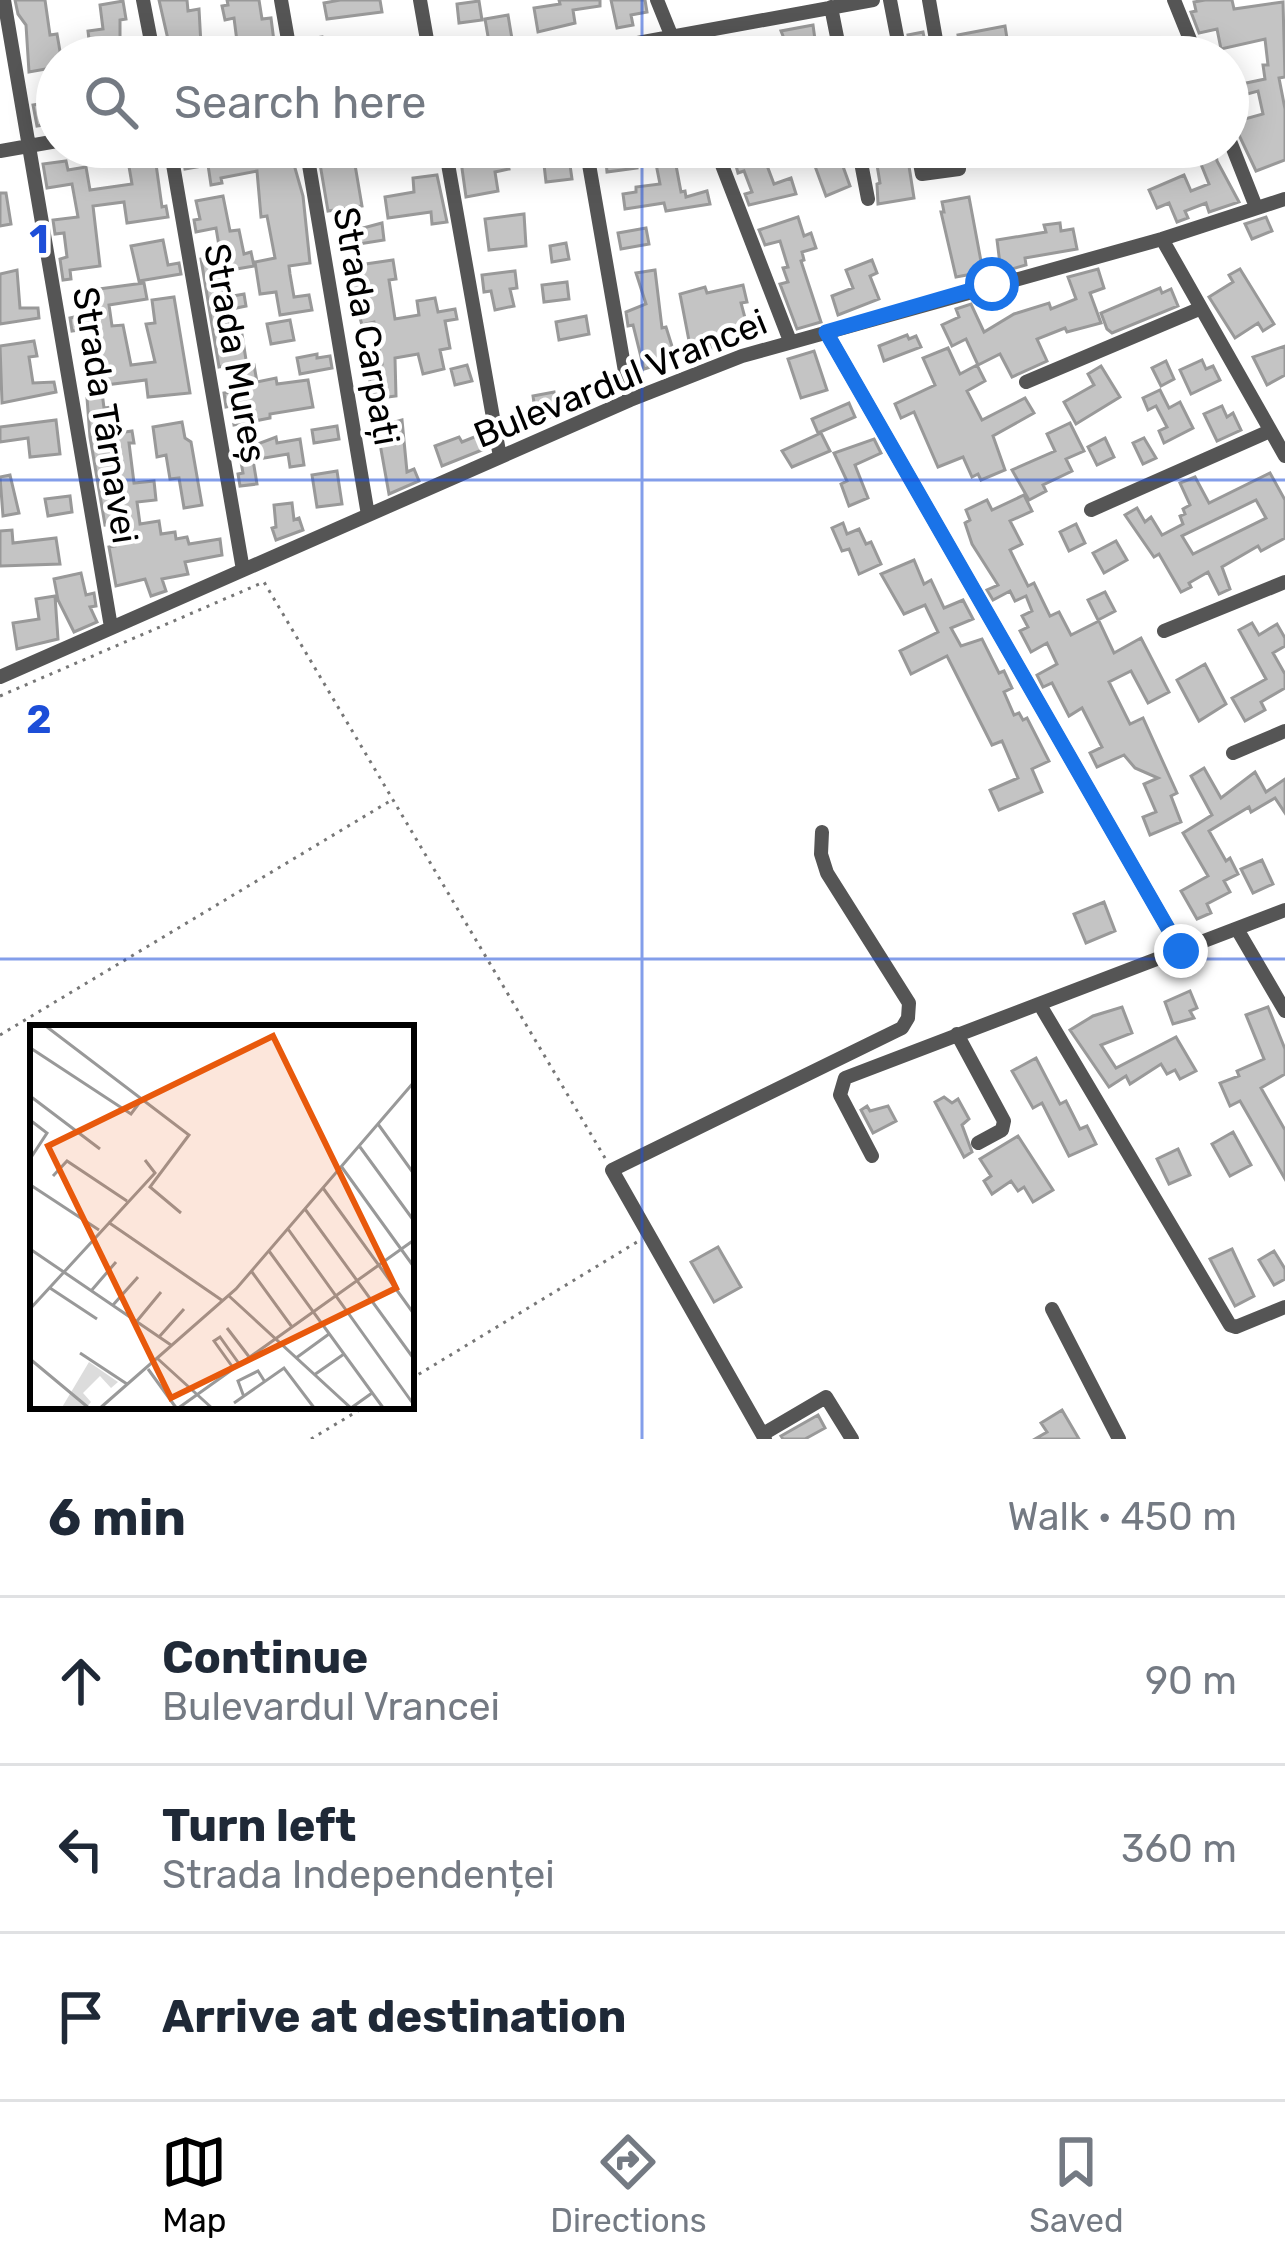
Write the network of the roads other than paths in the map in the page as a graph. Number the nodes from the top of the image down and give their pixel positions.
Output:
1 (4, 0) edge
2 (143, 0) edge
3 (280, 0) edge
4 (420, 0) edge
5 (658, 0) edge
6 (873, 0) edge
7 (890, 0) edge
8 (928, 0) edge
9 (1174, 0) edge
10 (822, 6) edge
11 (150, 36) edge
12 (287, 36) edge
13 (426, 36) edge
14 (672, 36) joint
15 (833, 36) edge
16 (897, 36) edge
17 (935, 36) edge
18 (1189, 36) edge
19 (36, 145) edge
20 (30, 146) junction
21 (0, 151) edge
22 (174, 168) edge
23 (310, 168) edge
24 (449, 168) edge
25 (590, 168) edge
26 (723, 168) edge
27 (862, 168) edge
28 (921, 168) edge
29 (959, 168) edge
30 (1241, 168) edge
31 (868, 199) dead end
32 (1285, 199) edge
33 (1256, 207) junction
34 (1162, 239) junction
35 (1199, 309) junction
36 (826, 332) junction
37 (790, 341) junction
38 (1026, 382) dead end
39 (630, 400) junction
40 (1270, 430) junction
41 (1285, 456) edge
42 (500, 457) junction
43 (1091, 510) dead end
44 (368, 514) junction
45 (243, 570) junction
46 (1285, 582) edge
47 (111, 627) junction
48 (1163, 632) dead end
49 (0, 677) edge
50 (1285, 730) edge
51 (1233, 753) dead end
52 (822, 832) dead end
53 (1285, 910) edge
54 (1237, 929) junction
55 (1181, 951) junction
56 (1040, 1005) junction
57 (1285, 1011) edge
58 (957, 1034) junction
59 (978, 1143) dead end
60 (872, 1156) dead end
61 (1285, 1307) edge
62 (1052, 1309) dead end
63 (849, 1434) edge
64 (764, 1437) edge
65 (832, 1439) edge
66 (1119, 1439) edge

1 - 20 street, Strada Târnavei
2 - 11 street
3 - 12 street
4 - 13 street
5 - 14 street
6 - 10 street
7 - 16 street
8 - 17 street
9 - 18 street
10 - 14 street
10 - 15 street
19 - 20 street
20 - 21 street
20 - 47 street, Strada Târnavei
22 - 45 street, Strada Mureș
23 - 44 street, Strada Carpați
24 - 42 street
25 - 39 street
26 - 37 street
27 - 31 street
28 - 29 street
30 - 33 street
32 - 33 street, Bulevardul Vrancei
33 - 34 street, Bulevardul Vrancei
34 - 35 street
34 - 36 street, Bulevardul Vrancei
35 - 38 street
35 - 40 street
36 - 37 street, Bulevardul Vrancei
36 - 55 street
37 - 39 street, Bulevardul Vrancei
39 - 42 street, Bulevardul Vrancei
40 - 41 street
40 - 43 street
42 - 44 street, Bulevardul Vrancei
44 - 45 street, Bulevardul Vrancei
45 - 47 street, Bulevardul Vrancei
46 - 48 street
47 - 49 street, Bulevardul Vrancei
50 - 51 street
52 - 64 street
53 - 54 street
54 - 55 street
54 - 57 street
55 - 56 street
56 - 58 street
56 - 61 street
58 - 59 street
58 - 60 street
62 - 66 street
63 - 64 street
63 - 65 street

